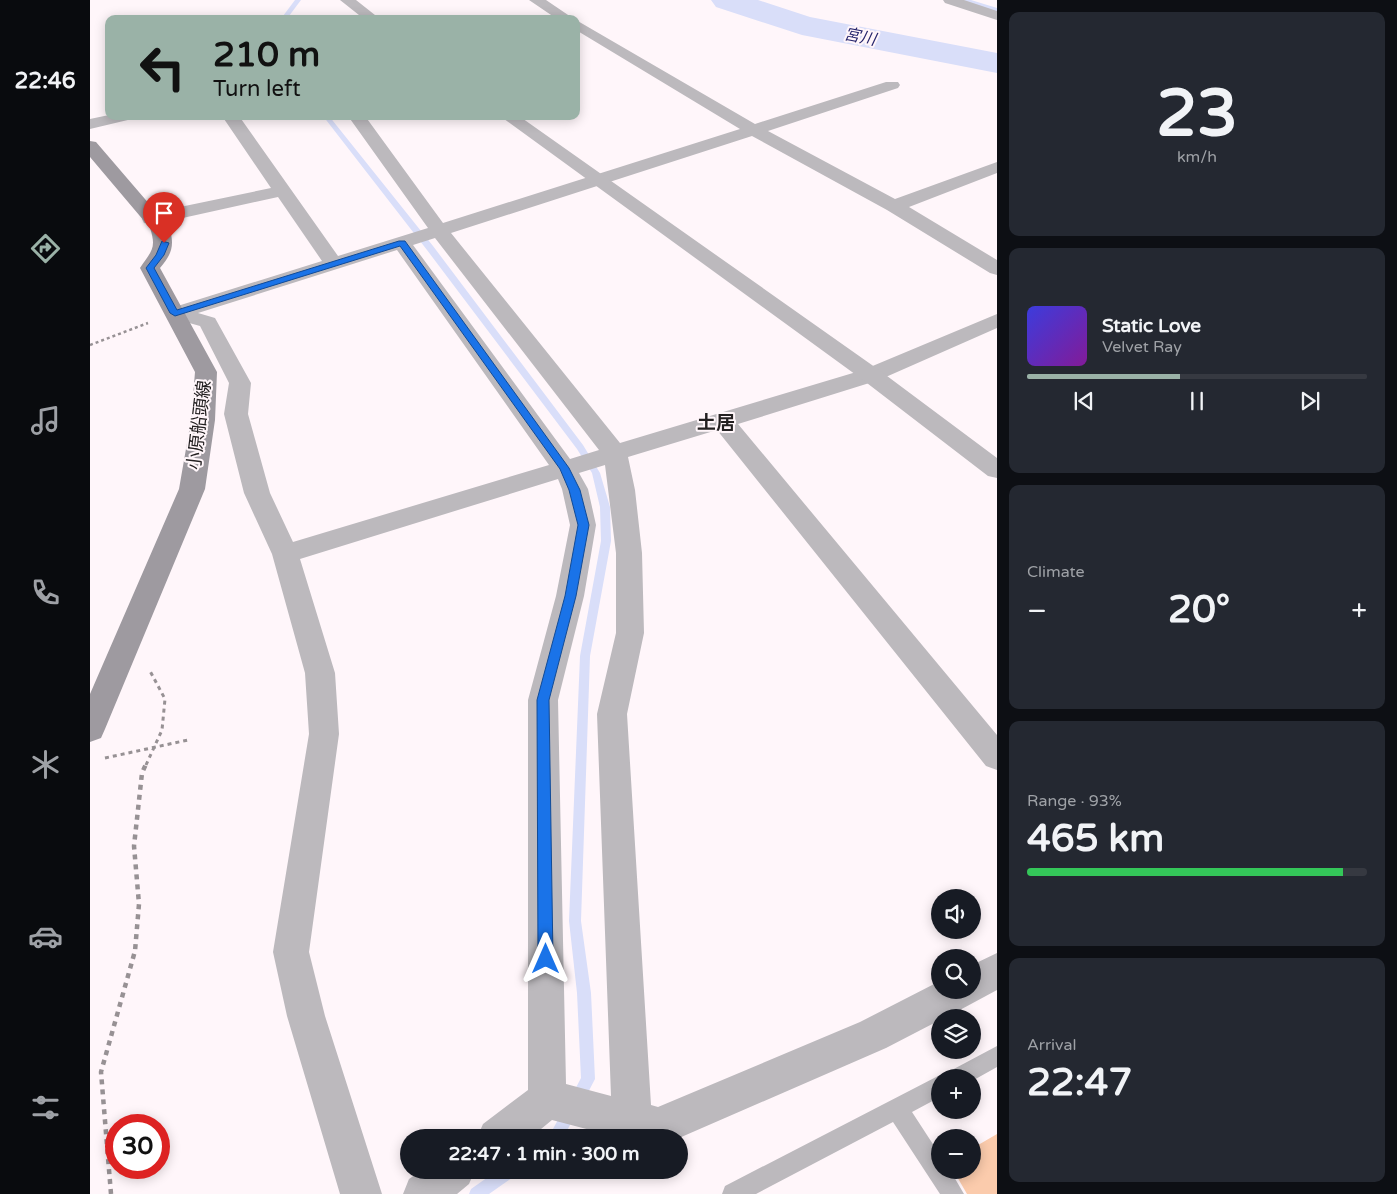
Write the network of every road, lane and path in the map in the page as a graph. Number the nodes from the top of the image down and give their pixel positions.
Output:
1 (347, 0) edge
2 (536, 0) edge
3 (950, 0) edge
4 (368, 15) edge
5 (560, 15) edge
6 (997, 16) edge
7 (580, 26) edge
8 (892, 85) dead end
9 (108, 120) edge
10 (233, 120) edge
11 (359, 120) edge
12 (513, 120) edge
13 (90, 124) edge
14 (756, 131) junction
15 (90, 146) edge
16 (997, 167) edge
17 (596, 181) junction
18 (282, 191) junction
19 (894, 206) junction
20 (151, 219) junction
21 (439, 232) junction
22 (402, 243) junction
23 (334, 264) junction
24 (997, 268) edge
25 (175, 313) junction
26 (997, 320) edge
27 (90, 345) edge
28 (871, 375) junction
29 (722, 420) junction
30 (614, 453) junction
31 (564, 468) junction
32 (997, 470) edge
33 (285, 554) junction
34 (122, 654) junction
35 (90, 728) edge
36 (188, 740) dead end
37 (997, 757) edge
38 (100, 759) dead end
39 (997, 971) edge
40 (981, 979) edge
41 (943, 999) edge
42 (997, 1056) edge
43 (973, 1069) edge
44 (931, 1091) edge
45 (547, 1099) junction
46 (897, 1109) junction
47 (632, 1120) junction
48 (509, 1129) edge
49 (443, 1179) edge
50 (742, 1192) edge
51 (111, 1194) edge
52 (361, 1194) edge
53 (424, 1194) edge
54 (952, 1194) edge

1 - 4 street
2 - 5 street
3 - 6 street
7 - 14 street
8 - 14 street
9 - 13 street
10 - 18 street
11 - 21 street
12 - 17 street
14 - 17 street
14 - 19 street
15 - 20 main road, 小原船頭線
16 - 19 street
17 - 21 street
17 - 28 street
18 - 20 street
18 - 23 street
19 - 24 street
20 - 25 main road, 小原船頭線
21 - 22 street
21 - 30 street
22 - 23 street
22 - 31 street
23 - 25 street
25 - 27 path
25 - 33 street
25 - 34 main road, 小原船頭線
26 - 28 street
28 - 29 street
28 - 32 street
29 - 30 street
29 - 37 street
30 - 31 street
30 - 47 street
31 - 33 street
31 - 45 street
33 - 52 street
34 - 35 main road, 小原船頭線
34 - 51 path
36 - 38 path
39 - 40 street
41 - 47 street
42 - 43 lane
44 - 46 lane
45 - 47 street
45 - 48 street
46 - 50 lane
46 - 54 lane
49 - 53 street

